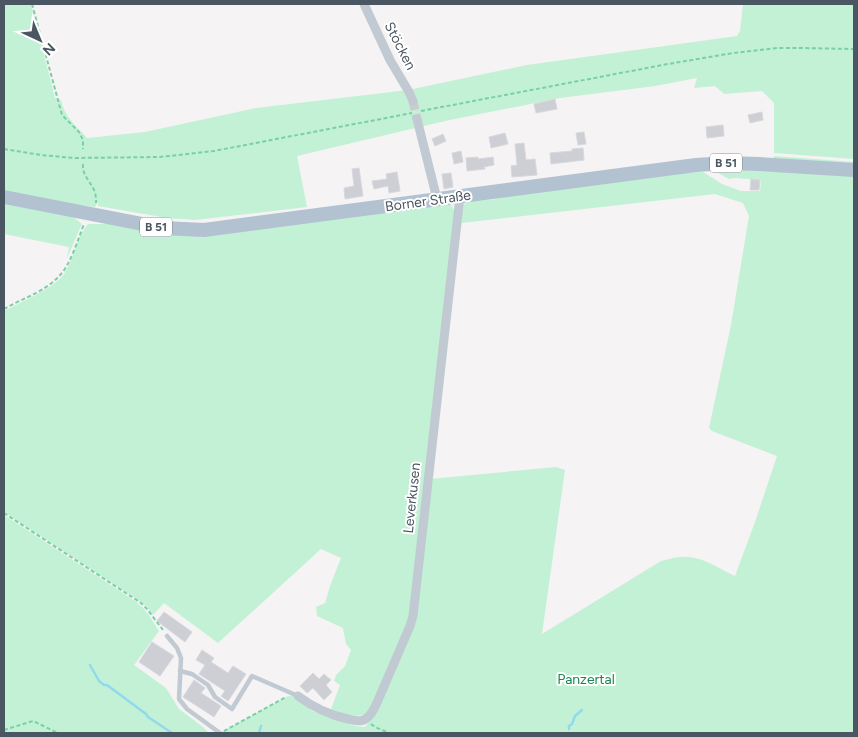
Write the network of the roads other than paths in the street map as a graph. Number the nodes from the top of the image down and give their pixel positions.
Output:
1 (364, 4) edge
2 (413, 101) tunnel mouth
3 (417, 119) tunnel mouth
4 (854, 170) edge
5 (460, 196) junction
6 (4, 197) edge
7 (436, 199) junction
8 (167, 636) road end
9 (180, 671) junction
10 (298, 696) joint
11 (220, 733) edge

1 - 2 street, Stöcken
3 - 7 street
4 - 5 main road, Borner Straße / B 51
5 - 7 main road, Borner Straße / B 51
5 - 10 street, Leverkusen
6 - 7 main road, Borner Straße / B 51
8 - 9 lane
9 - 10 lane
9 - 11 lane

